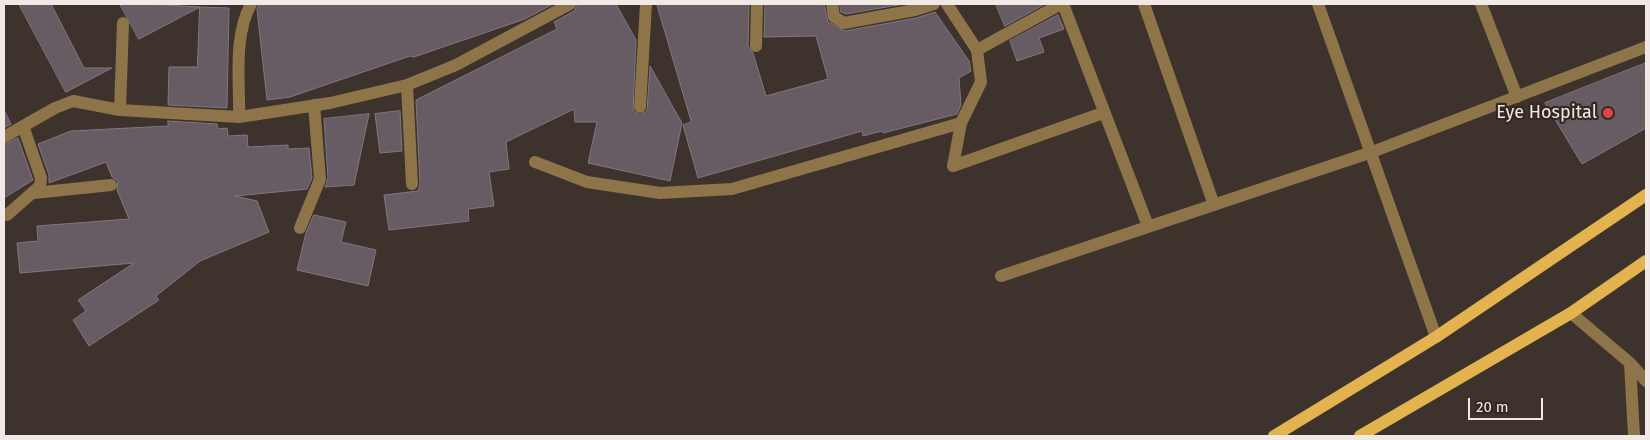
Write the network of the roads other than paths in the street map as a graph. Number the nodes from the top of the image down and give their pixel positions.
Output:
1 (251, 4) edge
2 (570, 4) edge
3 (646, 4) edge
4 (757, 4) edge
5 (832, 4) edge
6 (934, 4) edge
7 (947, 4) edge
8 (1062, 4) edge
9 (1144, 4) edge
10 (1318, 4) edge
11 (1481, 4) edge
12 (123, 23) dead end
13 (756, 46) dead end
14 (1646, 47) edge
15 (977, 50) junction
16 (407, 85) junction
17 (1517, 97) junction
18 (314, 105) junction
19 (640, 107) dead end
20 (120, 110) junction
21 (1103, 113) junction
22 (239, 117) junction
23 (961, 123) junction
24 (23, 126) junction
25 (4, 137) edge
26 (1372, 152) junction
27 (534, 162) dead end
28 (412, 184) dead end
29 (111, 185) dead end
30 (34, 193) junction
31 (1646, 195) edge
32 (1214, 205) junction
33 (7, 215) dead end
34 (1148, 226) junction
35 (300, 228) dead end
36 (1646, 261) edge
37 (1001, 276) dead end
38 (1571, 313) junction
39 (1436, 337) junction
40 (1630, 363) junction
41 (1646, 381) edge
42 (1274, 436) edge
43 (1360, 436) edge
44 (1634, 436) edge

1 - 22 street
2 - 16 street
3 - 19 street
4 - 13 street
5 - 6 street
7 - 15 street
8 - 15 street
8 - 21 street
9 - 32 street
10 - 26 street
11 - 17 street
12 - 20 street
14 - 17 street
15 - 23 street
16 - 18 street
16 - 28 street
17 - 26 street
18 - 22 street
18 - 35 street
20 - 22 street
20 - 24 street
21 - 23 street
21 - 34 street
23 - 27 street
24 - 25 street
24 - 30 street
26 - 32 street
26 - 39 street
29 - 30 street
30 - 33 street
31 - 39 main road
32 - 34 street
34 - 37 street
36 - 38 main road
38 - 40 street
38 - 43 main road
39 - 42 main road
40 - 41 street
40 - 44 street

